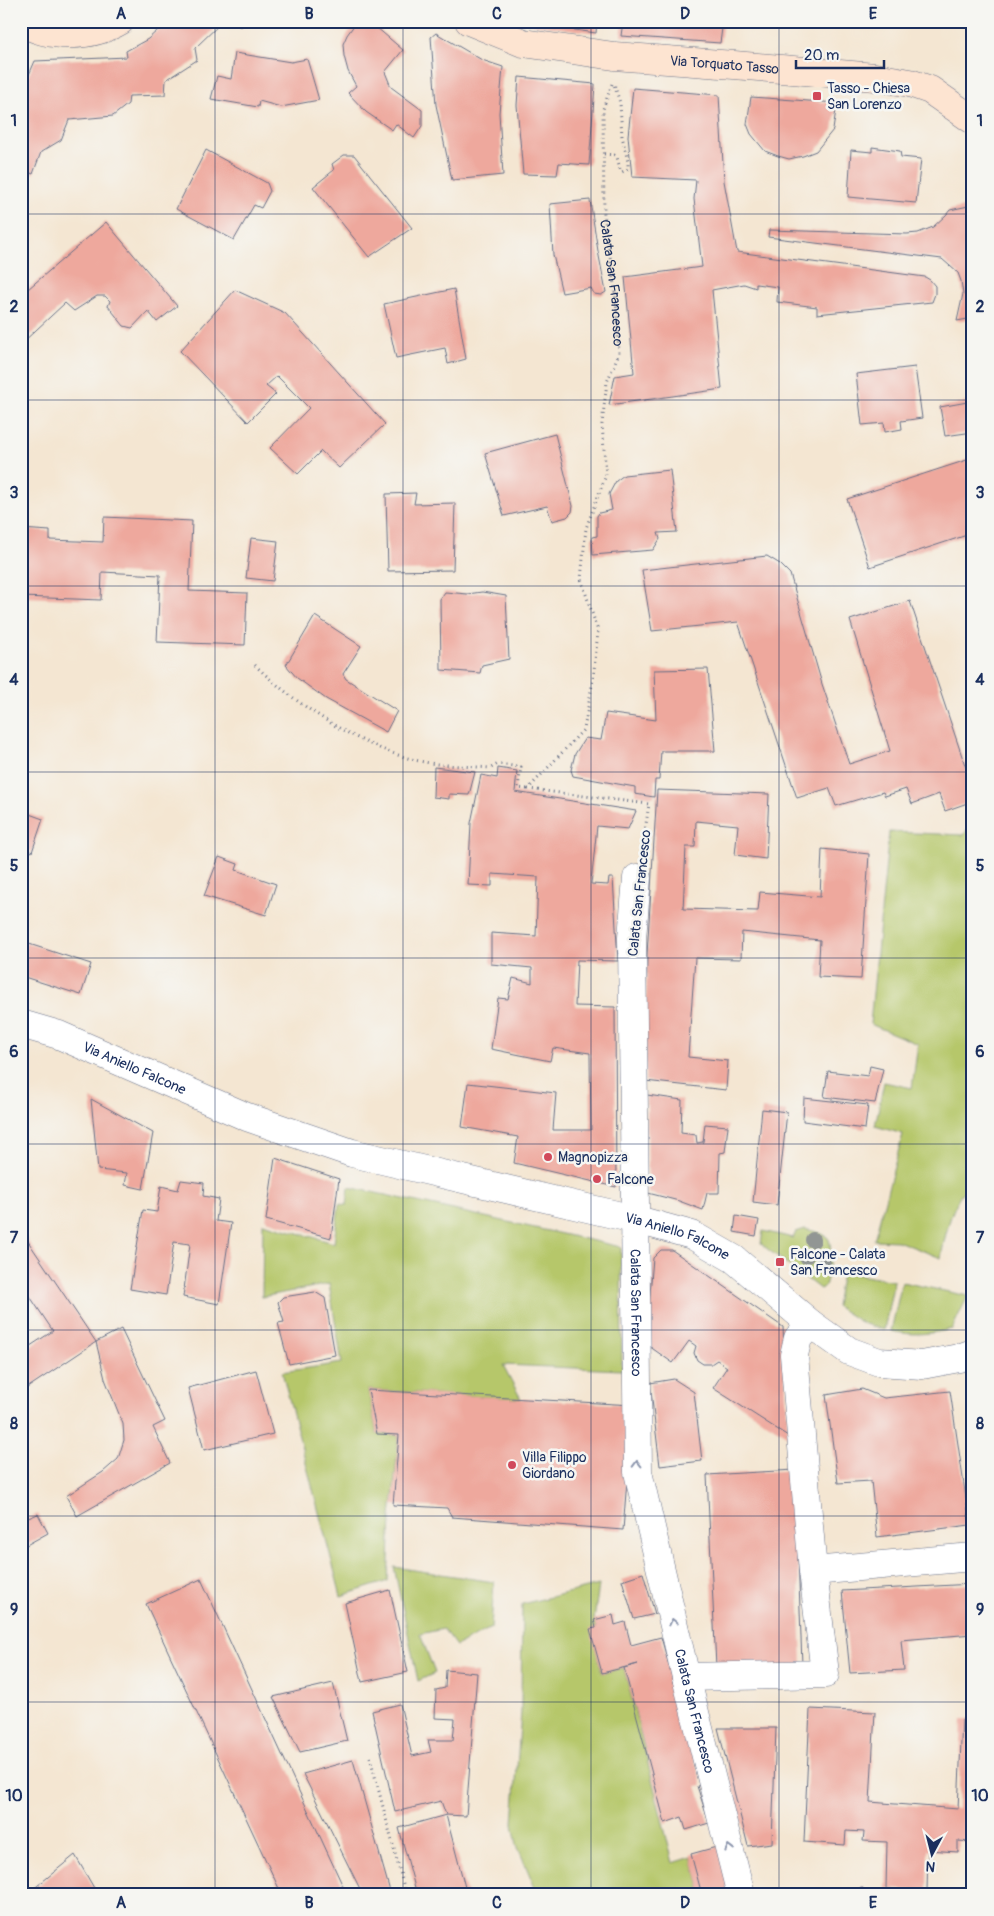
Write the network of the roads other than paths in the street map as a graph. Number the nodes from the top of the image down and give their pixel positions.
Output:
1 (120, 21) edge
2 (469, 21) edge
3 (21, 22) edge
4 (973, 120) edge
5 (637, 878) road end
6 (21, 1024) edge
7 (634, 1219) junction
8 (811, 1324) junction
9 (973, 1353) edge
10 (973, 1557) edge
11 (813, 1571) junction
12 (686, 1677) junction
13 (741, 1895) edge

1 - 3 main road
2 - 4 main road, Via Torquato Tasso
5 - 7 street, Calata San Francesco
6 - 7 street, Via Aniello Falcone
7 - 8 street, Via Aniello Falcone
12 -> 7 street, Calata San Francesco
8 - 9 street, Via Aniello Falcone
8 - 11 street
10 - 11 street
11 - 12 street
13 -> 12 street, Calata San Francesco

